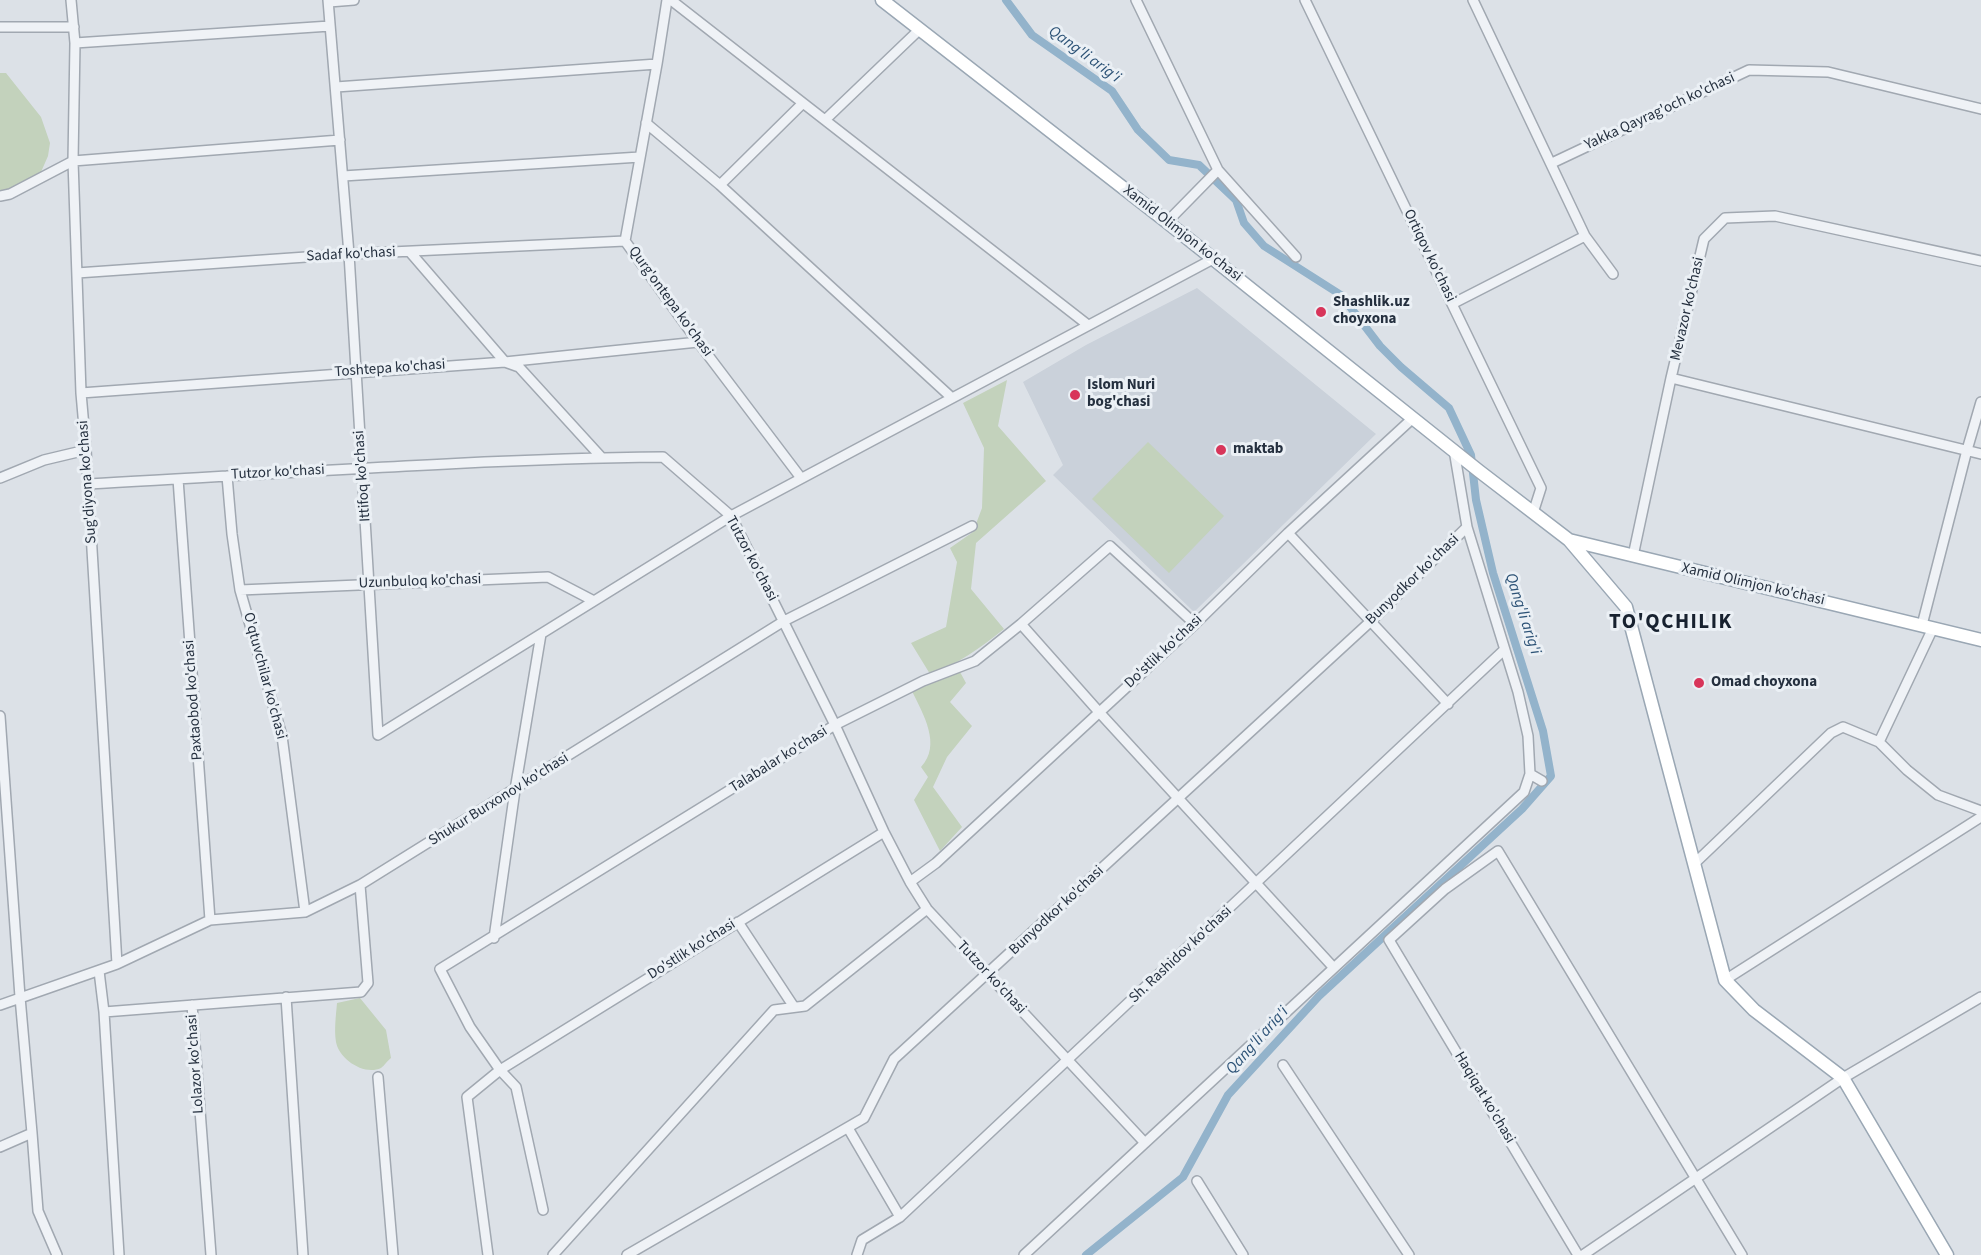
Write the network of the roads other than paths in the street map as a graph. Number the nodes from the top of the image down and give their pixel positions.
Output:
1 (71, 0) edge
2 (354, 0) edge
3 (669, 0) edge
4 (882, 0) edge
5 (1136, 0) edge
6 (1305, 0) edge
7 (1473, 0) edge
8 (328, 1) edge
9 (330, 26) junction
10 (0, 27) edge
11 (74, 27) junction
12 (920, 29) junction
13 (75, 43) junction
14 (657, 64) junction
15 (336, 87) junction
16 (803, 103) junction
17 (1981, 109) edge
18 (825, 120) junction
19 (646, 123) junction
20 (340, 140) junction
21 (640, 158) junction
22 (73, 161) junction
23 (1552, 163) junction
24 (1214, 175) junction
25 (343, 176) junction
26 (720, 185) junction
27 (0, 196) edge
28 (1167, 222) junction
29 (1585, 236) junction
30 (625, 241) junction
31 (410, 252) junction
32 (349, 254) junction
33 (1296, 257) dead end
34 (1213, 259) junction
35 (1981, 261) edge
36 (77, 273) junction
37 (1613, 274) dead end
38 (1452, 304) junction
39 (1088, 325) junction
40 (698, 342) junction
41 (505, 362) junction
42 (356, 372) junction
43 (1671, 378) junction
44 (81, 393) junction
45 (952, 398) junction
46 (1981, 402) edge
47 (1413, 418) junction
48 (86, 450) junction
49 (1454, 450) junction
50 (1967, 450) junction
51 (1981, 454) edge
52 (602, 458) junction
53 (362, 469) junction
54 (227, 476) junction
55 (0, 478) edge
56 (801, 478) junction
57 (178, 479) junction
58 (88, 484) junction
59 (1533, 513) junction
60 (731, 516) junction
61 (972, 526) dead end
62 (1467, 527) junction
63 (1288, 533) junction
64 (1569, 540) junction
65 (1633, 556) junction
66 (369, 584) junction
67 (240, 590) junction
68 (594, 601) junction
69 (784, 621) junction
70 (1371, 621) junction
71 (1021, 624) junction
72 (1195, 624) junction
73 (1928, 627) junction
74 (541, 634) junction
75 (1981, 640) edge
76 (1504, 650) junction
77 (1448, 704) junction
78 (1099, 712) junction
79 (0, 716) edge
80 (835, 725) junction
81 (1879, 742) junction
82 (1530, 774) junction
83 (1542, 781) dead end
84 (515, 790) junction
85 (1179, 797) junction
86 (1981, 811) edge
87 (1981, 817) edge
88 (884, 831) junction
89 (1695, 862) junction
90 (910, 882) junction
91 (1258, 883) junction
92 (360, 885) junction
93 (927, 909) junction
94 (304, 912) junction
95 (210, 920) junction
96 (738, 922) junction
97 (494, 938) junction
98 (117, 964) junction
99 (1334, 968) junction
100 (99, 971) junction
101 (988, 975) junction
102 (1725, 980) junction
103 (20, 997) junction
104 (1981, 997) edge
105 (286, 998) junction
106 (0, 1005) edge
107 (192, 1005) junction
108 (794, 1007) junction
109 (104, 1012) junction
110 (1068, 1061) junction
111 (1283, 1065) dead end
112 (500, 1070) junction
113 (378, 1077) dead end
114 (1844, 1078) junction
115 (848, 1128) junction
116 (32, 1133) junction
117 (1145, 1143) junction
118 (0, 1147) edge
119 (1695, 1179) junction
120 (1197, 1181) dead end
121 (543, 1210) dead end
122 (900, 1217) junction
123 (57, 1255) edge
124 (119, 1255) edge
125 (211, 1255) edge
126 (303, 1255) edge
127 (393, 1255) edge
128 (488, 1255) edge
129 (553, 1255) edge
130 (627, 1255) edge
131 (857, 1255) edge
132 (1024, 1255) edge
133 (1243, 1255) edge
134 (1409, 1255) edge
135 (1578, 1255) edge
136 (1583, 1255) edge
137 (1742, 1255) edge
138 (1947, 1255) edge

1 - 11 street, Sug'diyona ko'chasi
2 - 8 street
3 - 14 street, Qurg'ontepa ko'chasi
3 - 16 street
4 - 12 main road, Xamid Olimjon ko'chasi
5 - 24 street
6 - 38 street, Ortiqov ko'chasi
7 - 23 street
8 - 9 street, Ittifoq ko'chasi
9 - 13 street
9 - 15 street, Ittifoq ko'chasi
10 - 11 street
11 - 13 street, Sug'diyona ko'chasi
12 - 18 street
12 - 28 main road, Xamid Olimjon ko'chasi
13 - 22 street, Sug'diyona ko'chasi
14 - 15 street
14 - 19 street, Qurg'ontepa ko'chasi
15 - 20 street, Ittifoq ko'chasi
16 - 18 street
16 - 26 street
17 - 23 street, Yakka Qayrag'och ko'chasi
18 - 39 street
19 - 21 street, Qurg'ontepa ko'chasi
19 - 26 street
20 - 22 street
20 - 25 street, Ittifoq ko'chasi
21 - 25 street
21 - 30 street, Qurg'ontepa ko'chasi
22 - 27 street
22 - 36 street, Sug'diyona ko'chasi
23 - 29 street
24 - 28 street
24 - 33 street
25 - 32 street, Ittifoq ko'chasi
26 - 45 street
28 - 34 main road, Xamid Olimjon ko'chasi
29 - 37 street
29 - 38 street
30 - 31 street, Sadaf ko'chasi
30 - 40 street, Qurg'ontepa ko'chasi
31 - 32 street, Sadaf ko'chasi
31 - 41 street
32 - 36 street, Sadaf ko'chasi
32 - 42 street, Ittifoq ko'chasi
34 - 39 street
34 - 47 main road, Xamid Olimjon ko'chasi
35 - 43 street, Mevazor ko'chasi
36 - 44 street, Sug'diyona ko'chasi
38 - 59 street, Ortiqov ko'chasi
39 - 45 street
40 - 41 street, Toshtepa ko'chasi
40 - 56 street, Qurg'ontepa ko'chasi
41 - 42 street, Toshtepa ko'chasi
41 - 52 street
42 - 44 street, Toshtepa ko'chasi
42 - 53 street, Ittifoq ko'chasi
43 - 50 street
43 - 65 street, Mevazor ko'chasi
44 - 48 street, Sug'diyona ko'chasi
45 - 56 street
46 - 50 street
47 - 49 main road, Xamid Olimjon ko'chasi
47 - 63 street, Do'stlik ko'chasi
48 - 55 street
48 - 58 street, Sug'diyona ko'chasi
49 - 59 main road, Xamid Olimjon ko'chasi
49 - 62 street
50 - 51 street
50 - 73 street
52 - 53 street, Tutzor ko'chasi
52 - 60 street, Tutzor ko'chasi
53 - 54 street, Tutzor ko'chasi
53 - 66 street, Ittifoq ko'chasi
54 - 57 street, Tutzor ko'chasi
54 - 67 street, O'qtuvchilar ko'chasi
56 - 60 street
57 - 58 street, Tutzor ko'chasi
57 - 95 street, Paxtaobod ko'chasi
58 - 98 street, Sug'diyona ko'chasi
59 - 64 main road, Xamid Olimjon ko'chasi
60 - 68 street
60 - 69 street, Tutzor ko'chasi
61 - 69 street, Shukur Burxonov ko'chasi
62 - 70 street, Bunyodkor ko'chasi
62 - 76 street
63 - 70 street
63 - 72 street, Do'stlik ko'chasi
64 - 65 main road, Xamid Olimjon ko'chasi
64 - 89 main road
65 - 73 main road, Xamid Olimjon ko'chasi
66 - 67 street, Uzunbuloq ko'chasi
66 - 68 street, Uzunbuloq ko'chasi
66 - 74 street, Ittifoq ko'chasi
67 - 94 street, O'qtuvchilar ko'chasi
68 - 74 street
69 - 80 street, Tutzor ko'chasi
69 - 84 street, Shukur Burxonov ko'chasi
70 - 77 street
70 - 85 street, Bunyodkor ko'chasi
71 - 72 street, Talabalar ko'chasi
71 - 78 street
71 - 80 street, Talabalar ko'chasi
72 - 78 street, Do'stlik ko'chasi
73 - 75 main road, Xamid Olimjon ko'chasi
73 - 81 street
74 - 84 street
76 - 77 street, Sh. Rashidov ko'chasi
76 - 82 street
77 - 91 street, Sh. Rashidov ko'chasi
78 - 85 street
78 - 90 street, Do'stlik ko'chasi
79 - 103 street
80 - 88 street, Tutzor ko'chasi
80 - 97 street, Talabalar ko'chasi
81 - 86 street
81 - 89 street
82 - 83 street
82 - 99 street
84 - 92 street, Shukur Burxonov ko'chasi
84 - 97 street
85 - 91 street
85 - 101 street, Bunyodkor ko'chasi
87 - 102 street
88 - 90 street, Tutzor ko'chasi
88 - 96 street, Do'stlik ko'chasi
89 - 102 main road
90 - 93 street, Tutzor ko'chasi
91 - 99 street
91 - 110 street, Sh. Rashidov ko'chasi
92 - 94 street, Shukur Burxonov ko'chasi
92 - 105 street, Lolazor ko'chasi
93 - 101 street, Tutzor ko'chasi
93 - 108 street
94 - 95 street, Shukur Burxonov ko'chasi
95 - 98 street, Shukur Burxonov ko'chasi
96 - 108 street
96 - 112 street, Do'stlik ko'chasi
97 - 112 street, Talabalar ko'chasi
98 - 100 street, Shukur Burxonov ko'chasi
99 - 117 street
100 - 103 street, Shukur Burxonov ko'chasi
100 - 109 street
101 - 110 street, Tutzor ko'chasi
101 - 115 street, Bunyodkor ko'chasi
102 - 114 main road
103 - 106 street, Shukur Burxonov ko'chasi
103 - 116 street
104 - 114 street
105 - 107 street, Lolazor ko'chasi
105 - 126 street
107 - 109 street
107 - 125 street, Lolazor ko'chasi
108 - 129 street
109 - 124 street
110 - 117 street, Tutzor ko'chasi
110 - 122 street, Sh. Rashidov ko'chasi
111 - 134 street
112 - 121 street
112 - 128 street, Do'stlik ko'chasi
113 - 127 street
114 - 119 street
114 - 138 main road
115 - 122 street
115 - 130 street, Bunyodkor ko'chasi
116 - 118 street
116 - 123 street
117 - 132 street
119 - 135 street, Haqiqat ko'chasi
119 - 136 street
119 - 137 street
120 - 133 street
122 - 131 street, Sh. Rashidov ko'chasi

